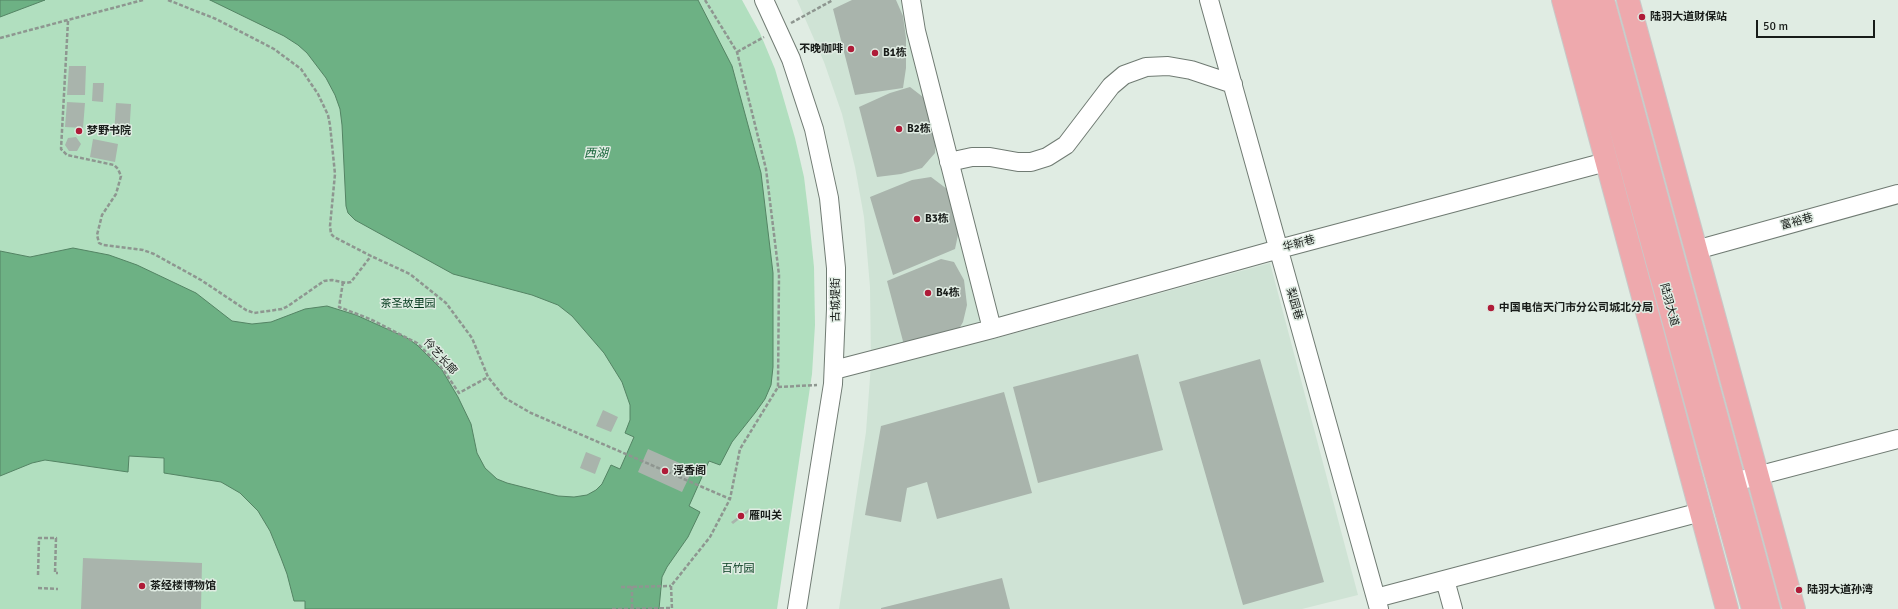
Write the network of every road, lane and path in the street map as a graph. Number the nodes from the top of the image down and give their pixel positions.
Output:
1 (143, 0) edge
2 (168, 0) edge
3 (705, 0) edge
4 (764, 0) edge
5 (911, 0) edge
6 (1209, 0) edge
7 (1562, 0) edge
8 (1585, 0) edge
9 (1604, 0) edge
10 (1628, 0) edge
11 (68, 21) junction
12 (0, 38) edge
13 (1233, 84) junction
14 (949, 162) junction
15 (1606, 162) junction
16 (1898, 194) edge
17 (1279, 249) junction
18 (1696, 250) junction
19 (371, 256) junction
20 (343, 282) junction
21 (992, 329) junction
22 (488, 377) junction
23 (833, 377) junction
24 (778, 387) junction
25 (1898, 439) edge
26 (1757, 476) junction
27 (1734, 482) junction
28 (730, 499) junction
29 (1701, 512) junction
30 (58, 573) dead end
31 (38, 575) dead end
32 (1445, 580) junction
33 (632, 586) junction
34 (671, 586) junction
35 (621, 587) dead end
36 (38, 588) dead end
37 (58, 589) dead end
38 (1378, 604) edge
39 (612, 609) edge
40 (632, 609) edge
41 (644, 609) edge
42 (672, 609) edge
43 (797, 609) edge
44 (1453, 609) edge
45 (1728, 609) edge
46 (1752, 609) edge
47 (1769, 609) edge
48 (1794, 609) edge

1 - 11 path
2 - 19 path
3 - 24 path
4 - 23 street, 古城堤街
5 - 14 street
6 - 13 street, 梨园巷
7 - 15 main road
8 - 46 main road, 陆羽大道
9 - 27 main road, 陆羽大道
10 - 18 main road
11 - 12 path
11 - 20 path
13 - 14 street
13 - 17 street, 梨园巷
14 - 21 street
15 - 17 street, 华新巷
15 - 29 main road
16 - 18 street, 富裕巷
17 - 21 street, 华新巷
17 - 38 street, 梨园巷
18 - 26 main road
19 - 20 path
19 - 22 path
20 - 22 path, 伶艺长廊
21 - 23 street, 华新巷
22 - 28 path
23 - 24 path
23 - 43 street, 古城堤街
24 - 28 path
25 - 26 street
26 - 27 street
26 - 48 main road
27 - 47 main road, 陆羽大道
28 - 34 path
29 - 32 street
29 - 45 main road
30 - 31 path
32 - 38 street
32 - 44 street
33 - 34 path
33 - 35 path
33 - 40 path
34 - 42 path
36 - 37 path
39 - 40 path
40 - 41 path
41 - 42 path

